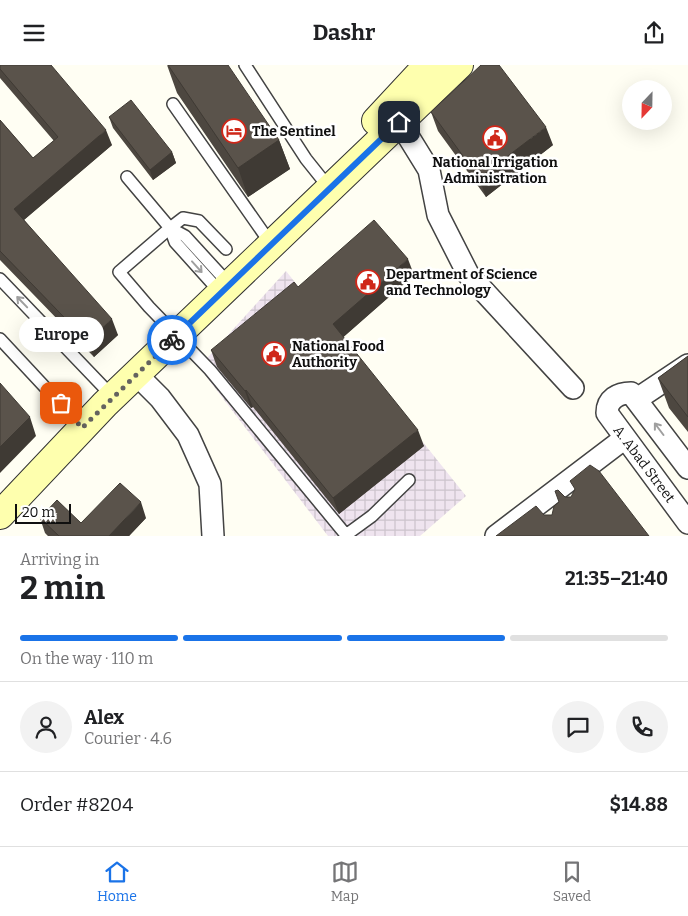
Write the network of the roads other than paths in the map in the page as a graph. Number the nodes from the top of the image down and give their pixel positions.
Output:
1 (245, 65) edge
2 (485, 65) edge
3 (435, 69) edge
4 (173, 104) dead end
5 (408, 136) junction
6 (127, 177) dead end
7 (322, 179) junction
8 (170, 228) junction
9 (273, 241) junction
10 (226, 249) dead end
11 (0, 279) edge
12 (224, 288) junction
13 (178, 334) junction
14 (0, 339) edge
15 (688, 365) edge
16 (136, 375) junction
17 (573, 388) dead end
18 (113, 397) junction
19 (637, 399) junction
20 (82, 428) junction
21 (625, 438) junction
22 (688, 468) edge
23 (409, 480) dead end
24 (0, 515) edge
25 (688, 523) edge
26 (214, 536) edge
27 (496, 536) edge

1 - 7 lane
2 - 5 main road
3 - 7 main road
3 - 9 main road
4 - 9 lane
5 - 9 main road
5 - 17 street
6 - 8 lane
7 - 9 main road
8 - 10 lane
8 - 12 lane
8 - 13 lane
9 - 12 main road
18 -> 11 lane
12 - 13 main road
13 - 16 main road
13 - 23 lane
14 - 20 lane
15 - 19 street
16 - 18 main road
16 - 26 street
18 - 20 main road
19 - 21 street, A. Abad Street
22 -> 19 street
20 - 24 main road
21 - 25 street, A. Abad Street
21 - 27 street

